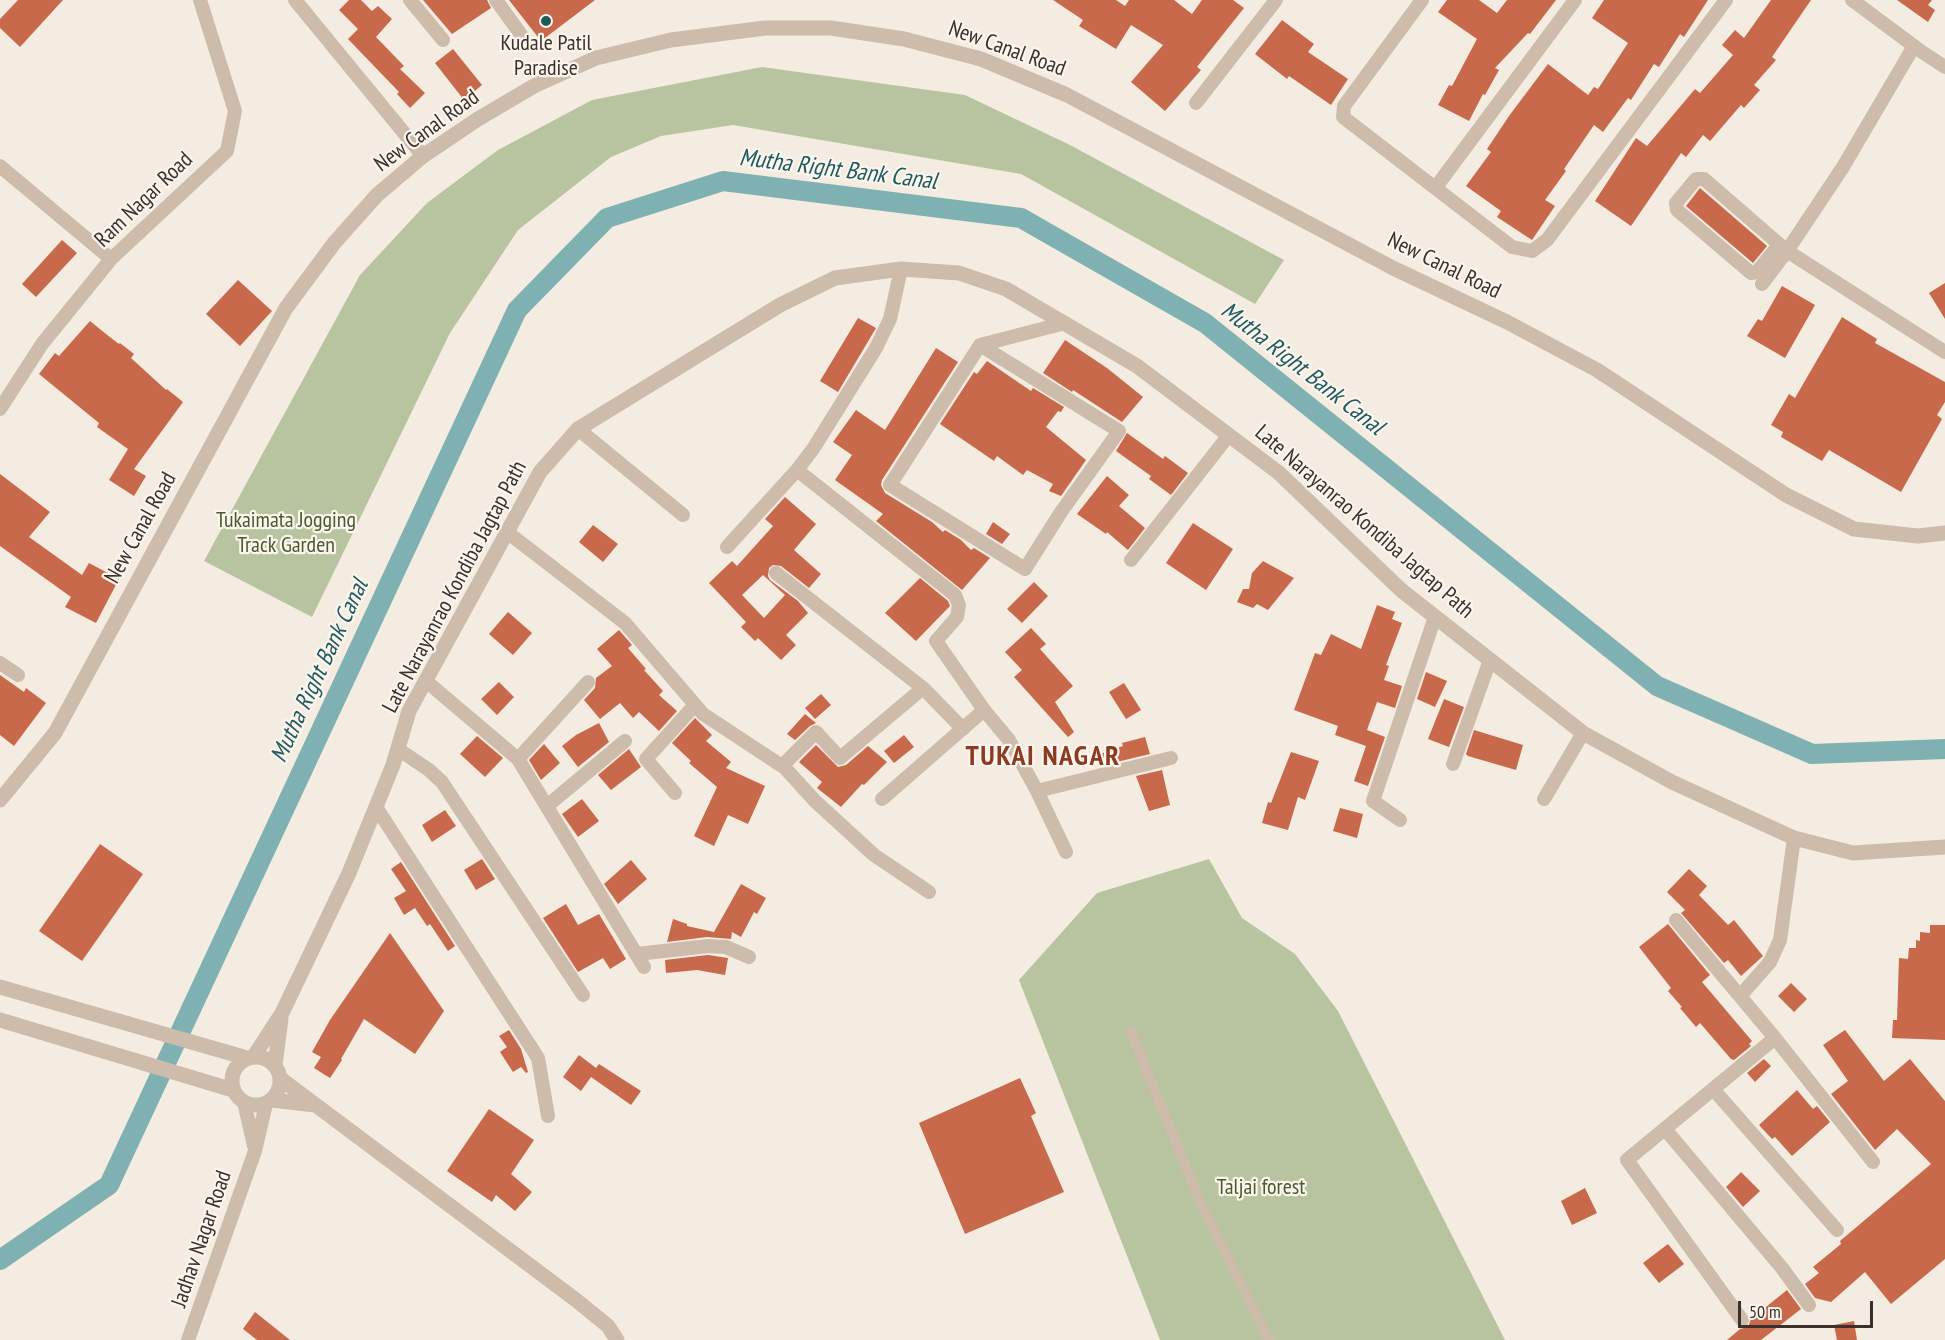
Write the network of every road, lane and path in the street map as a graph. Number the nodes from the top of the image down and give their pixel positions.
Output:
1 (200, 0) edge
2 (295, 0) edge
3 (410, 0) edge
4 (496, 0) edge
5 (1275, 0) edge
6 (1422, 0) edge
7 (1575, 0) edge
8 (1726, 0) edge
9 (1852, 0) edge
10 (443, 40) dead end
11 (527, 43) dead end
12 (1914, 46) junction
13 (1945, 66) edge
14 (1196, 103) dead end
15 (423, 156) junction
16 (0, 166) edge
17 (1436, 188) junction
18 (1783, 248) junction
19 (111, 259) junction
20 (901, 269) junction
21 (1762, 284) dead end
22 (1065, 324) junction
23 (980, 345) junction
24 (1945, 352) edge
25 (2, 404) edge
26 (578, 429) junction
27 (1229, 435) junction
28 (797, 470) junction
29 (683, 514) dead end
30 (507, 532) junction
31 (1945, 533) edge
32 (727, 547) dead end
33 (1131, 560) dead end
34 (776, 573) dead end
35 (1435, 617) junction
36 (1490, 660) junction
37 (0, 663) edge
38 (18, 675) dead end
39 (426, 681) junction
40 (588, 682) dead end
41 (923, 688) junction
42 (695, 705) junction
43 (984, 710) junction
44 (963, 729) junction
45 (1583, 733) junction
46 (625, 741) dead end
47 (398, 749) junction
48 (1171, 758) dead end
49 (518, 759) junction
50 (1453, 764) dead end
51 (782, 766) junction
52 (1037, 791) junction
53 (675, 793) dead end
54 (1544, 799) dead end
55 (0, 800) edge
56 (882, 800) dead end
57 (547, 806) junction
58 (376, 807) junction
59 (1400, 820) dead end
60 (1794, 838) junction
61 (1945, 847) edge
62 (1066, 852) dead end
63 (929, 892) dead end
64 (1676, 920) dead end
65 (636, 954) junction
66 (749, 957) dead end
67 (644, 967) dead end
68 (0, 987) edge
69 (583, 995) dead end
70 (1740, 996) junction
71 (282, 1013) junction
72 (0, 1020) edge
73 (1131, 1032) dead end
74 (1775, 1038) junction
75 (250, 1057) junction
76 (278, 1072) junction
77 (1713, 1089) junction
78 (238, 1096) junction
79 (269, 1102) junction
80 (315, 1105) junction
81 (548, 1116) dead end
82 (1665, 1129) junction
83 (255, 1151) junction
84 (1873, 1162) dead end
85 (1836, 1230) dead end
86 (1809, 1305) dead end
87 (1742, 1320) dead end
88 (188, 1340) edge
89 (617, 1340) edge
90 (1271, 1340) edge

1 - 19 street, Ram Nagar Road
2 - 15 street
3 - 10 street
4 - 11 street
5 - 14 street
6 - 17 street
7 - 17 street
8 - 17 street
9 - 12 street
12 - 13 street
12 - 18 street
15 - 31 street, New Canal Road
15 - 55 street, New Canal Road
16 - 19 street
18 - 18 street
18 - 21 street
18 - 24 street
19 - 25 street, Ram Nagar Road
20 - 22 street, Late Narayanrao Kondiba Jagtap Path
20 - 26 street, Late Narayanrao Kondiba Jagtap Path
20 - 28 street
22 - 23 street
22 - 27 street, Late Narayanrao Kondiba Jagtap Path
23 - 23 street
26 - 29 street
26 - 30 street, Late Narayanrao Kondiba Jagtap Path
27 - 33 street
27 - 35 street, Late Narayanrao Kondiba Jagtap Path
28 - 32 street
28 - 43 street
30 - 39 street, Late Narayanrao Kondiba Jagtap Path
30 - 42 street
34 - 41 street
35 - 36 street, Late Narayanrao Kondiba Jagtap Path
35 - 59 street
36 - 45 street, Late Narayanrao Kondiba Jagtap Path
36 - 50 street
37 - 38 street
39 - 47 street, Late Narayanrao Kondiba Jagtap Path
39 - 49 street
40 - 49 street
41 - 44 street
41 - 51 street
42 - 51 street
42 - 53 street
43 - 44 street
43 - 52 street
44 - 56 street
45 - 54 street
45 - 60 street, Late Narayanrao Kondiba Jagtap Path
46 - 57 street
47 - 58 street, Late Narayanrao Kondiba Jagtap Path
47 - 69 street
48 - 52 street
49 - 57 street
51 - 63 street
52 - 62 street
57 - 65 street
58 - 71 street, Late Narayanrao Kondiba Jagtap Path
58 - 81 street
60 - 61 street, Late Narayanrao Kondiba Jagtap Path
60 - 70 street
64 - 70 street
65 - 66 street
65 - 67 street
68 - 75 street
70 - 74 street
71 - 75 street
71 - 76 street
72 - 78 street
73 - 90 street
74 - 77 street
74 - 84 street
75 - 76 street
75 - 78 street
76 - 79 street
76 - 80 street
77 - 82 street
77 - 85 street
78 - 79 street
78 - 83 street
79 - 80 street
79 - 83 street, Jadhav Nagar Road
80 - 89 street
82 - 86 street
82 - 87 street
83 - 88 street, Jadhav Nagar Road

